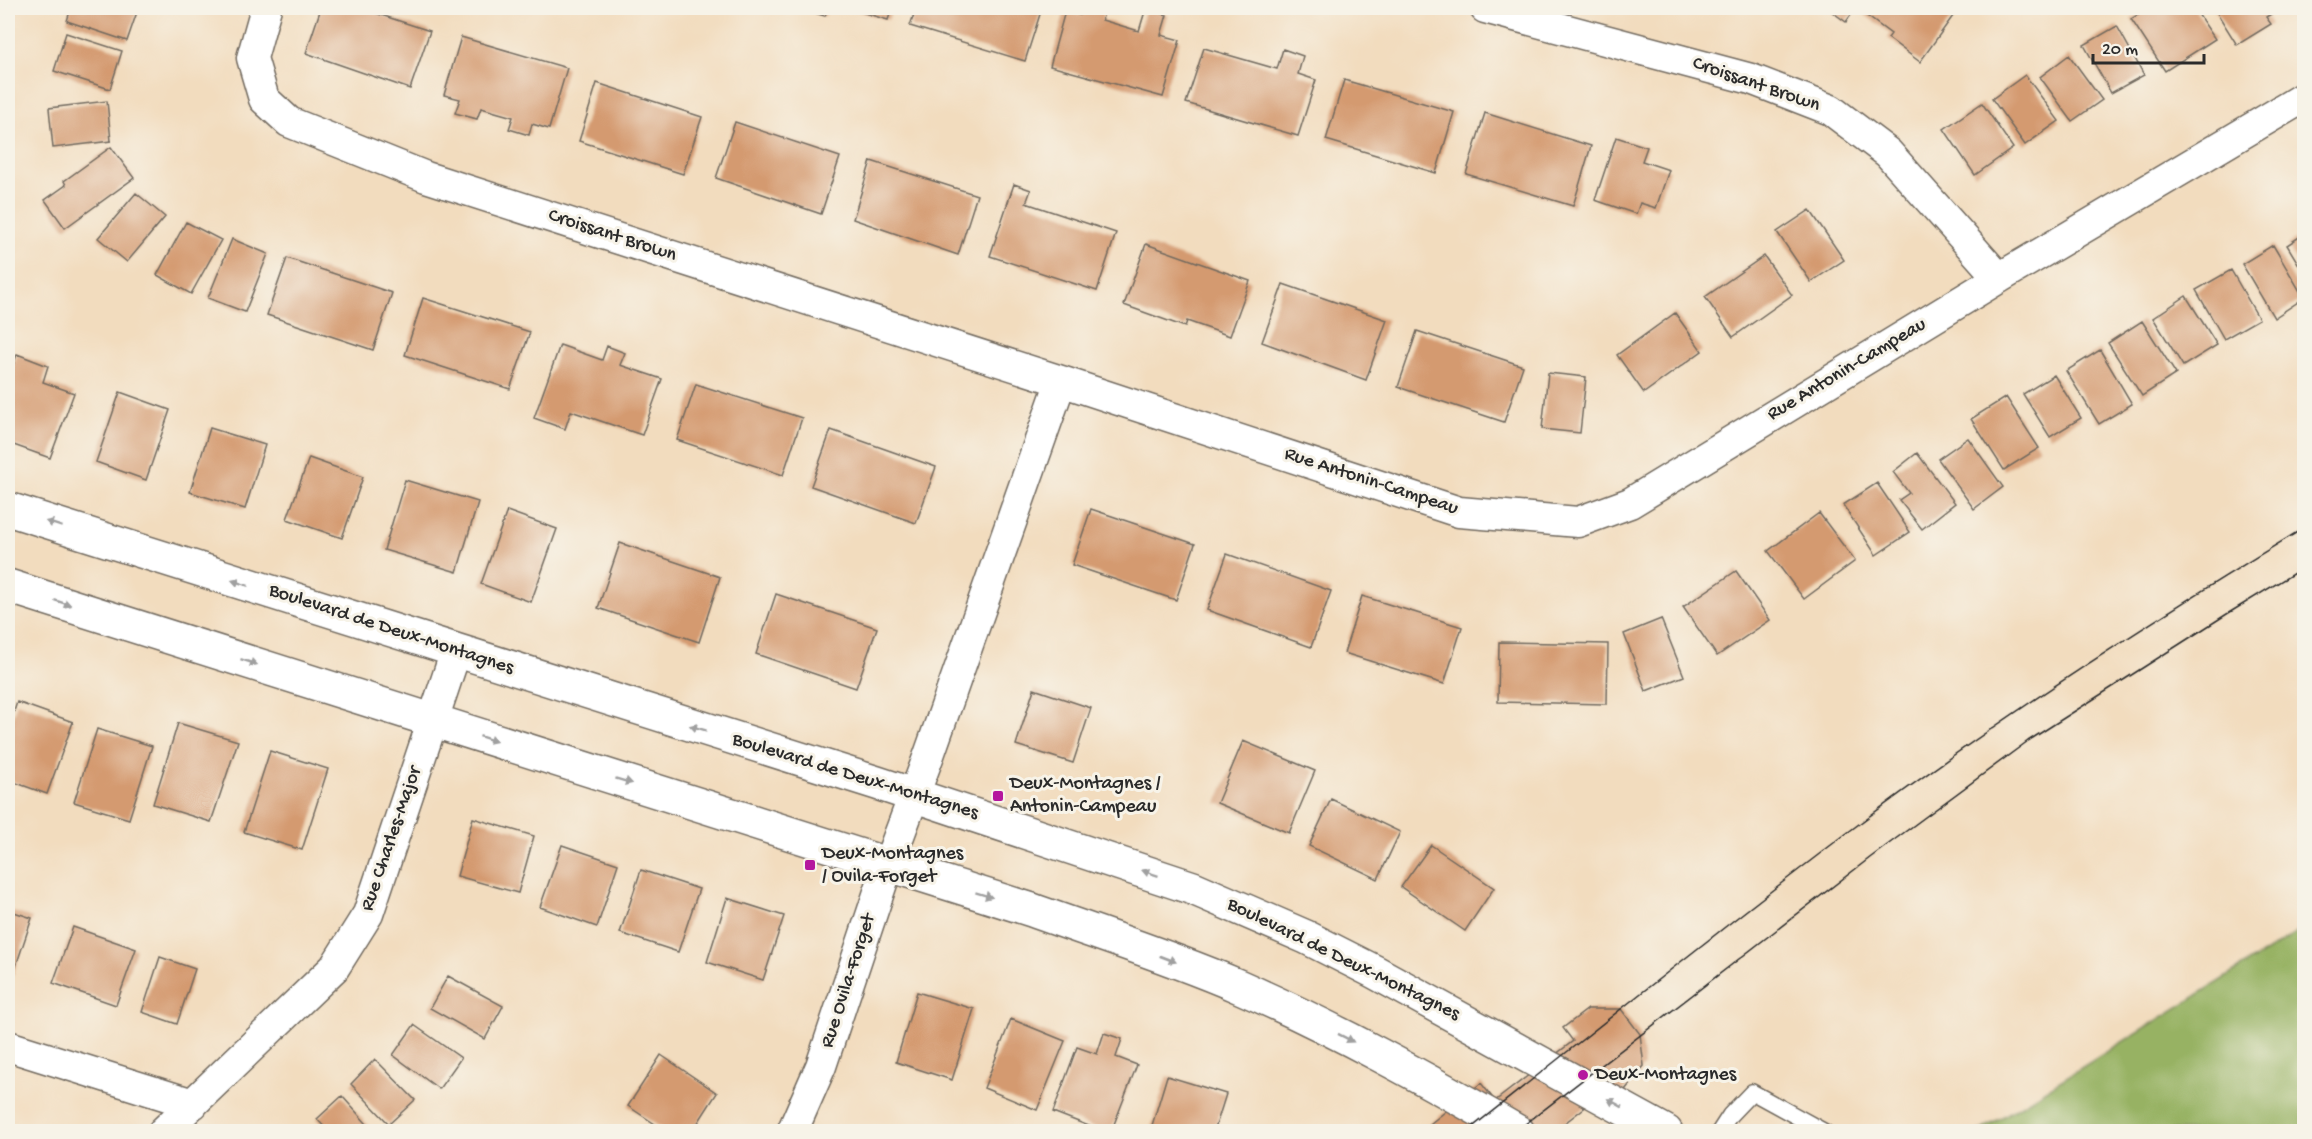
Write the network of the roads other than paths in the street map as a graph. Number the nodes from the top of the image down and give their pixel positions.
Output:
1 (266, 8) edge
2 (1485, 8) edge
3 (2304, 97) edge
4 (1999, 278) junction
5 (1061, 381) junction
6 (8, 509) edge
7 (8, 586) edge
8 (456, 651) junction
9 (432, 721) junction
10 (914, 795) junction
11 (888, 865) junction
12 (8, 1046) edge
13 (193, 1104) junction
14 (163, 1131) edge
15 (792, 1131) edge
16 (1518, 1131) edge
17 (1666, 1131) edge
18 (1719, 1131) edge
19 (1825, 1131) edge

1 - 5 street, Croissant Brown
2 - 4 street, Croissant Brown
3 - 4 street, Rue Antonin-Campeau
4 - 5 street, Rue Antonin-Campeau
5 - 10 street
8 -> 6 street, Boulevard de Deux-Montagnes
7 -> 9 street
8 - 9 street, Rue Charles-Major
10 -> 8 street, Boulevard de Deux-Montagnes
9 -> 11 street
9 - 13 street, Rue Charles-Major
10 - 11 street, Rue Ovila-Forget
17 -> 10 street, Boulevard de Deux-Montagnes
11 - 15 street, Rue Ovila-Forget
11 -> 16 street
12 - 13 street
13 - 14 street, Rue Charles-Major
18 - 19 lane

